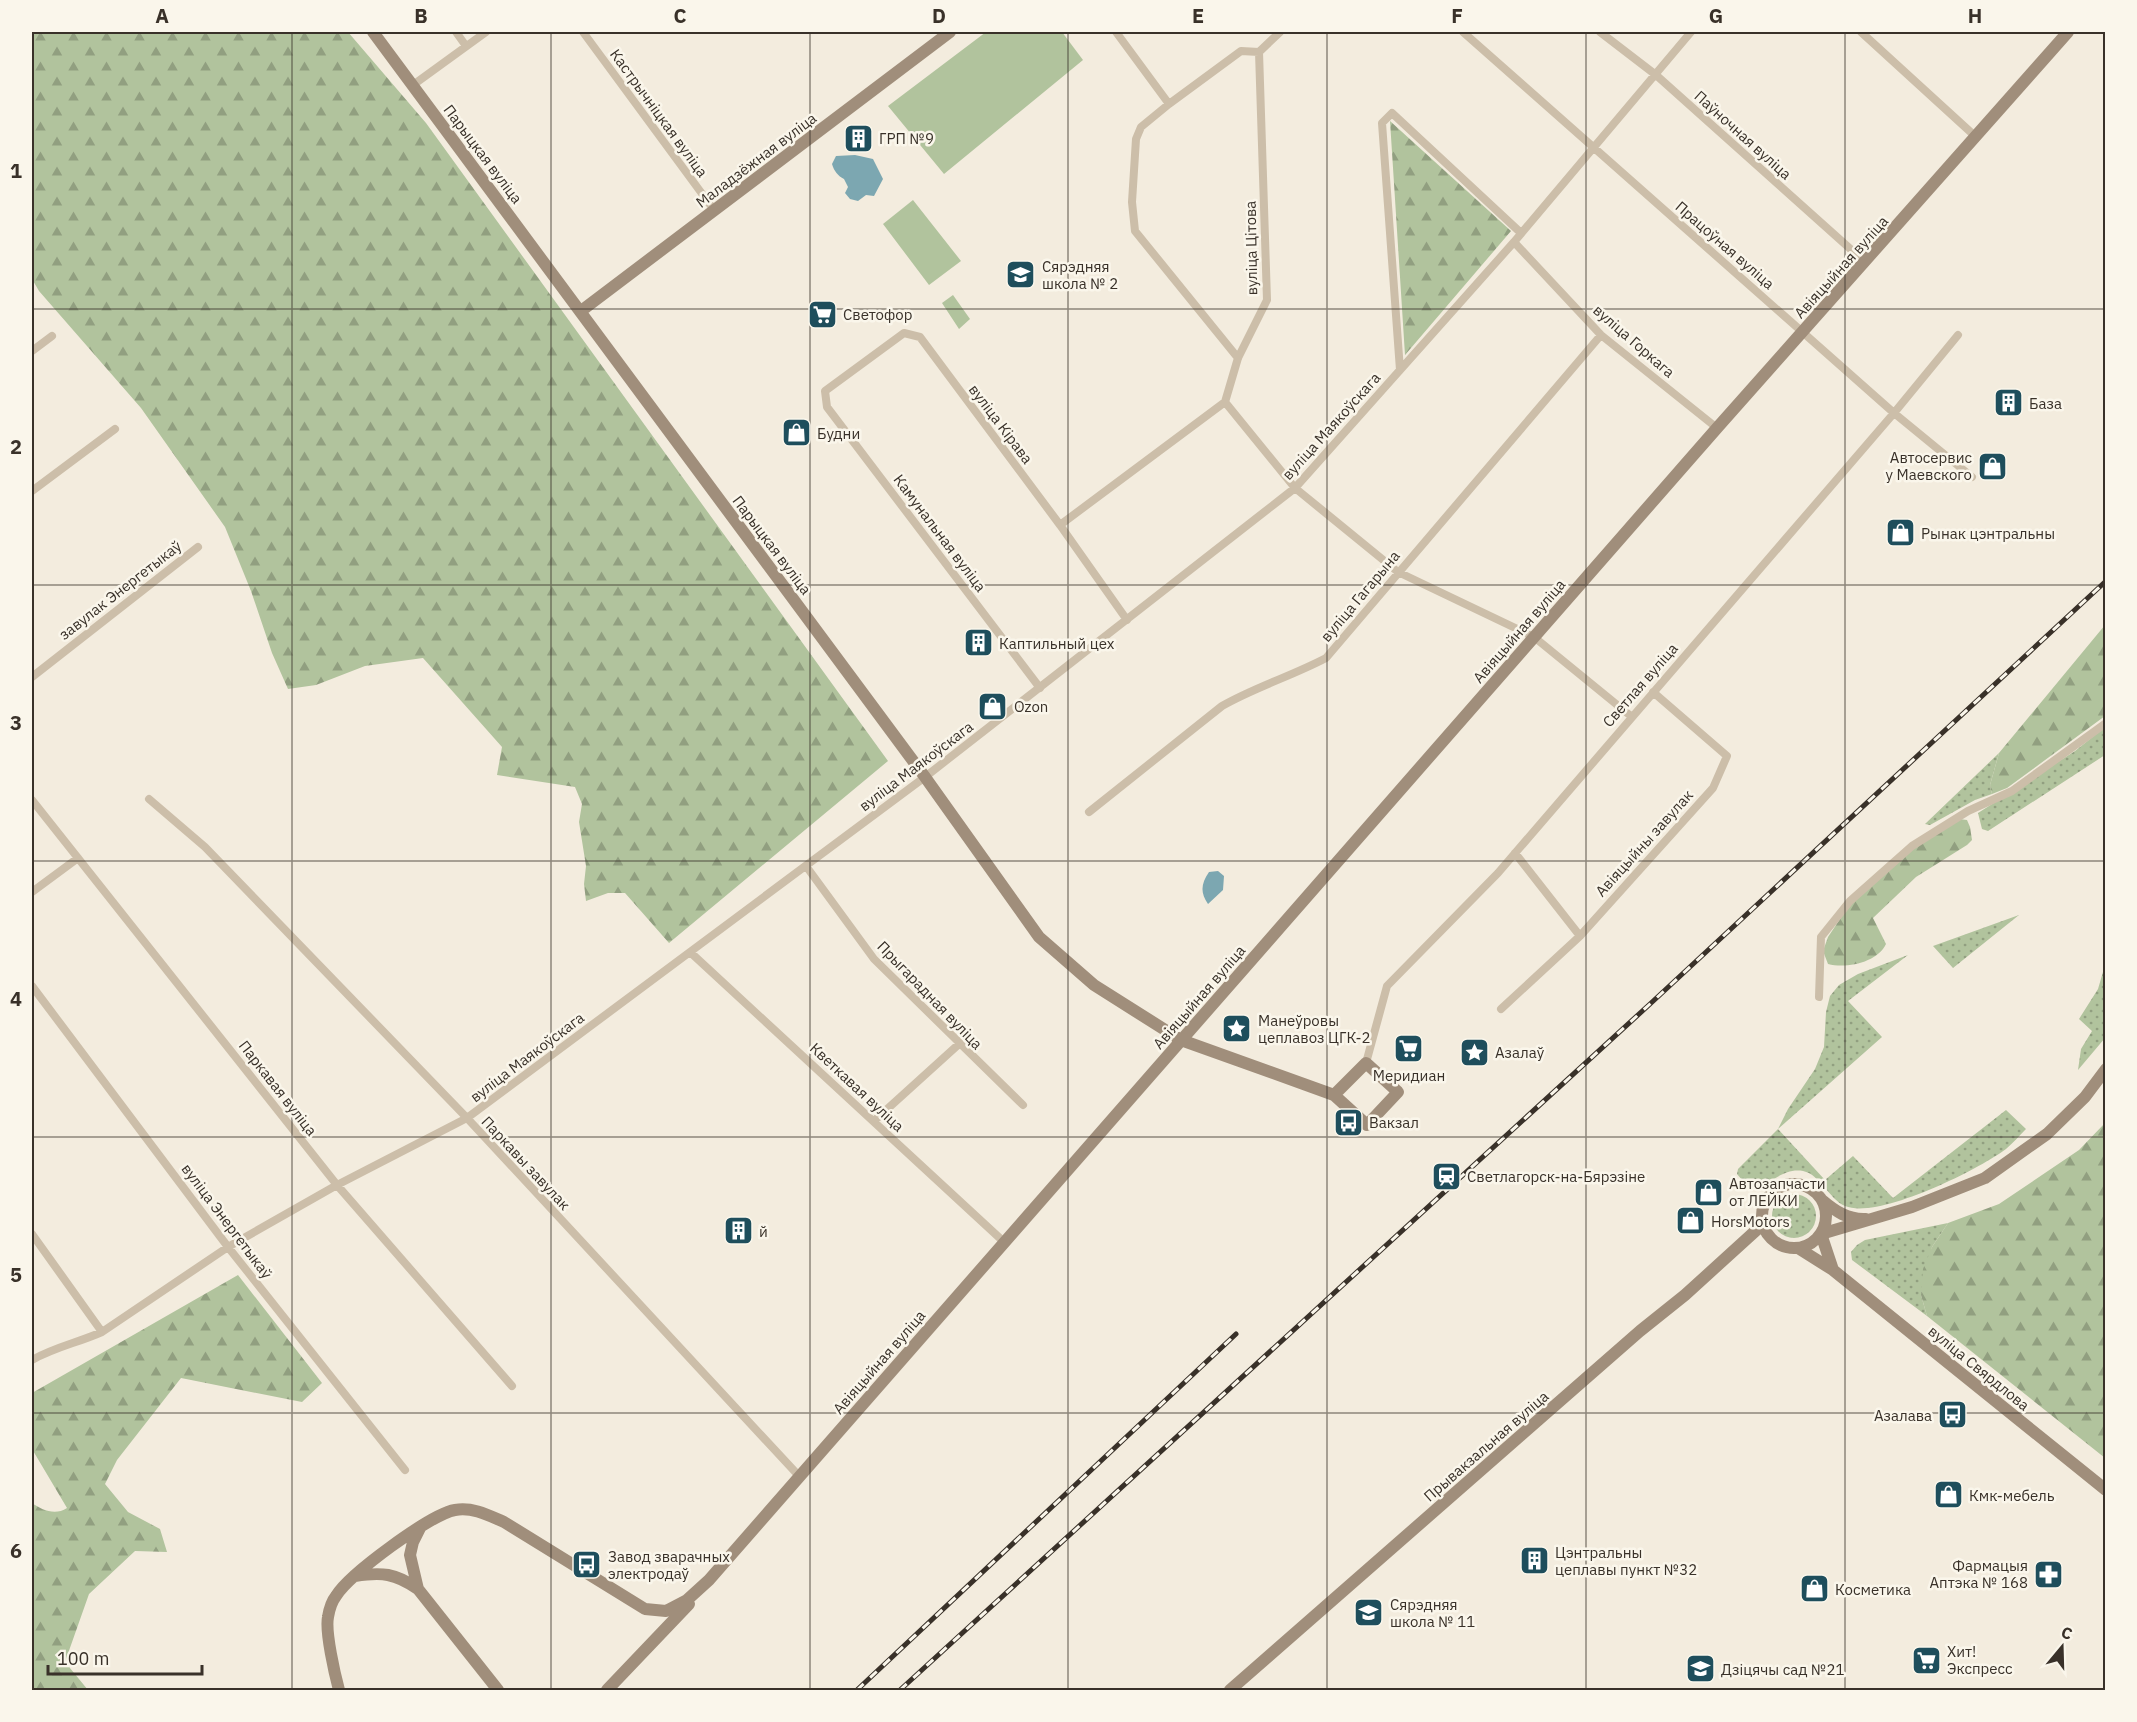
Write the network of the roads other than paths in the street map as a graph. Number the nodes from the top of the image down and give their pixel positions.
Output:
1 (373, 32) edge
2 (456, 32) edge
3 (486, 32) edge
4 (583, 32) edge
5 (950, 32) edge
6 (1116, 32) edge
7 (1280, 32) edge
8 (1463, 32) edge
9 (1600, 32) edge
10 (1861, 32) edge
11 (2068, 32) edge
12 (1689, 33) edge
13 (466, 46) junction
14 (1259, 52) junction
15 (1656, 75) junction
16 (413, 86) junction
17 (1169, 104) junction
18 (1976, 137) junction
19 (1593, 147) junction
20 (714, 210) junction
21 (1521, 233) junction
22 (1514, 242) junction
23 (1865, 262) junction
24 (581, 311) junction
25 (1803, 332) junction
26 (1601, 335) junction
27 (1958, 335) dead end
28 (52, 336) dead end
29 (32, 351) edge
30 (1238, 358) junction
31 (1400, 370) junction
32 (825, 391) joint
33 (1225, 402) junction
34 (1894, 413) junction
35 (1717, 428) junction
36 (115, 429) dead end
37 (1972, 477) dead end
38 (1295, 488) junction
39 (32, 491) edge
40 (1060, 525) junction
41 (198, 547) dead end
42 (1398, 572) junction
43 (1127, 620) junction
44 (1534, 637) junction
45 (32, 677) edge
46 (1040, 688) junction
47 (1653, 692) junction
48 (1632, 717) junction
49 (2106, 723) edge
50 (925, 777) junction
51 (32, 800) edge
52 (149, 800) dead end
53 (1089, 812) dead end
54 (1515, 853) junction
55 (78, 858) junction
56 (806, 866) junction
57 (32, 892) edge
58 (1580, 936) junction
59 (690, 952) junction
60 (32, 986) edge
61 (1819, 997) dead end
62 (1501, 1009) dead end
63 (1181, 1040) junction
64 (959, 1044) junction
65 (1366, 1063) junction
66 (2106, 1069) edge
67 (1334, 1095) junction
68 (1023, 1106) dead end
69 (467, 1118) junction
70 (874, 1121) junction
71 (337, 1185) junction
72 (1821, 1199) junction
73 (1876, 1218) junction
74 (1762, 1225) junction
75 (32, 1234) edge
76 (1821, 1234) junction
77 (1004, 1242) junction
78 (228, 1247) junction
79 (1798, 1248) junction
80 (1833, 1270) junction
81 (102, 1332) junction
82 (32, 1360) edge
83 (512, 1386) dead end
84 (405, 1470) dead end
85 (800, 1476) junction
86 (2106, 1490) edge
87 (422, 1524) junction
88 (354, 1576) junction
89 (709, 1580) junction
90 (418, 1589) junction
91 (339, 1690) edge
92 (498, 1690) edge
93 (608, 1690) edge
94 (1230, 1690) edge

1 - 16 street, Парыцкая вуліца
2 - 13 street
3 - 13 street
4 - 20 street, Кастрычніцкая вуліца
5 - 20 street, Маладзёжная вуліца
6 - 17 street
7 - 14 street
8 - 19 street, Працоўная вуліца
9 - 15 street, Паўночная вуліца
10 - 18 street
11 - 18 street, Авіяцыйная вуліца
12 - 15 street, вуліца Маякоўскага
13 - 16 street
14 - 17 street
14 - 30 street, вуліца Цітова
15 - 19 street, вуліца Маякоўскага
15 - 23 street, Паўночная вуліца
16 - 24 street, Парыцкая вуліца
17 - 30 street
18 - 23 street, Авіяцыйная вуліца
19 - 21 street, вуліца Маякоўскага
19 - 25 street, Працоўная вуліца
20 - 24 street, Маладзёжная вуліца
21 - 22 street, вуліца Маякоўскага
21 - 31 street
22 - 26 street, вуліца Горкага
22 - 31 street, вуліца Маякоўскага
23 - 25 street, Авіяцыйная вуліца
24 - 50 street, Парыцкая вуліца
25 - 34 street, Працоўная вуліца
25 - 35 street, Авіяцыйная вуліца
26 - 35 street, вуліца Горкага
26 - 42 street, вуліца Гагарына
27 - 34 street, Светлая вуліца
28 - 29 street
30 - 33 street, вуліца Цітова
31 - 38 street, вуліца Маякоўскага
32 - 40 street, вуліца Кірава
32 - 46 street, Камунальная вуліца
33 - 38 street
33 - 40 street
34 - 37 street, Працоўная вуліца
34 - 47 street, Светлая вуліца
35 - 44 street, Авіяцыйная вуліца
36 - 39 street
38 - 42 street
38 - 43 street, вуліца Маякоўскага
40 - 43 street, вуліца Кірава
41 - 45 street, завулак Энергетыкаў
42 - 44 street
42 - 53 street, вуліца Гагарына
43 - 46 street, вуліца Маякоўскага
44 - 48 street
44 - 63 street, Авіяцыйная вуліца
46 - 50 street, вуліца Маякоўскага
47 - 48 street, Светлая вуліца
47 - 58 street, Авіяцыйны завулак
48 - 54 street, Светлая вуліца
49 - 61 street
50 - 56 street, вуліца Маякоўскага
50 - 63 street, Парыцкая вуліца
51 - 55 street, Паркавая вуліца
52 - 69 street, Паркавы завулак
54 - 58 street
54 - 65 street, Светлая вуліца
55 - 57 street
55 - 71 street, Паркавая вуліца
56 - 59 street, вуліца Маякоўскага
56 - 64 street, Прыгарадная вуліца
58 - 62 street, Авіяцыйны завулак
59 - 69 street, вуліца Маякоўскага
59 - 70 street, Кветкавая вуліца
60 - 78 street, вуліца Энергетыкаў
63 - 67 street
63 - 77 street, Авіяцыйная вуліца
64 - 68 street, Прыгарадная вуліца
64 - 70 street
65 - 67 street, Светлая вуліца
65 - 67 street
66 - 73 street
69 - 71 street, вуліца Маякоўскага
69 - 85 street, Паркавы завулак
70 - 77 street, Кветкавая вуліца
71 - 78 street, вуліца Маякоўскага
71 - 83 street, Паркавая вуліца
72 - 73 street
72 - 74 street
72 - 76 street
73 - 76 street
74 - 79 street
74 - 94 street, Прывакзальная вуліца
75 - 81 street
76 - 79 street
76 - 80 street
77 - 85 street, Авіяцыйная вуліца
78 - 81 street, вуліца Маякоўскага
78 - 84 street, вуліца Энергетыкаў
79 - 80 street, вуліца Свярдлова
80 - 86 street, вуліца Свярдлова
81 - 82 street, вуліца Маякоўскага
85 - 89 street, Авіяцыйная вуліца
87 - 88 street, Авіяцыйная вуліца
87 - 89 street, Авіяцыйная вуліца
87 - 90 street
88 - 90 street
88 - 91 street, Авіяцыйная вуліца
89 - 93 street
90 - 92 street

